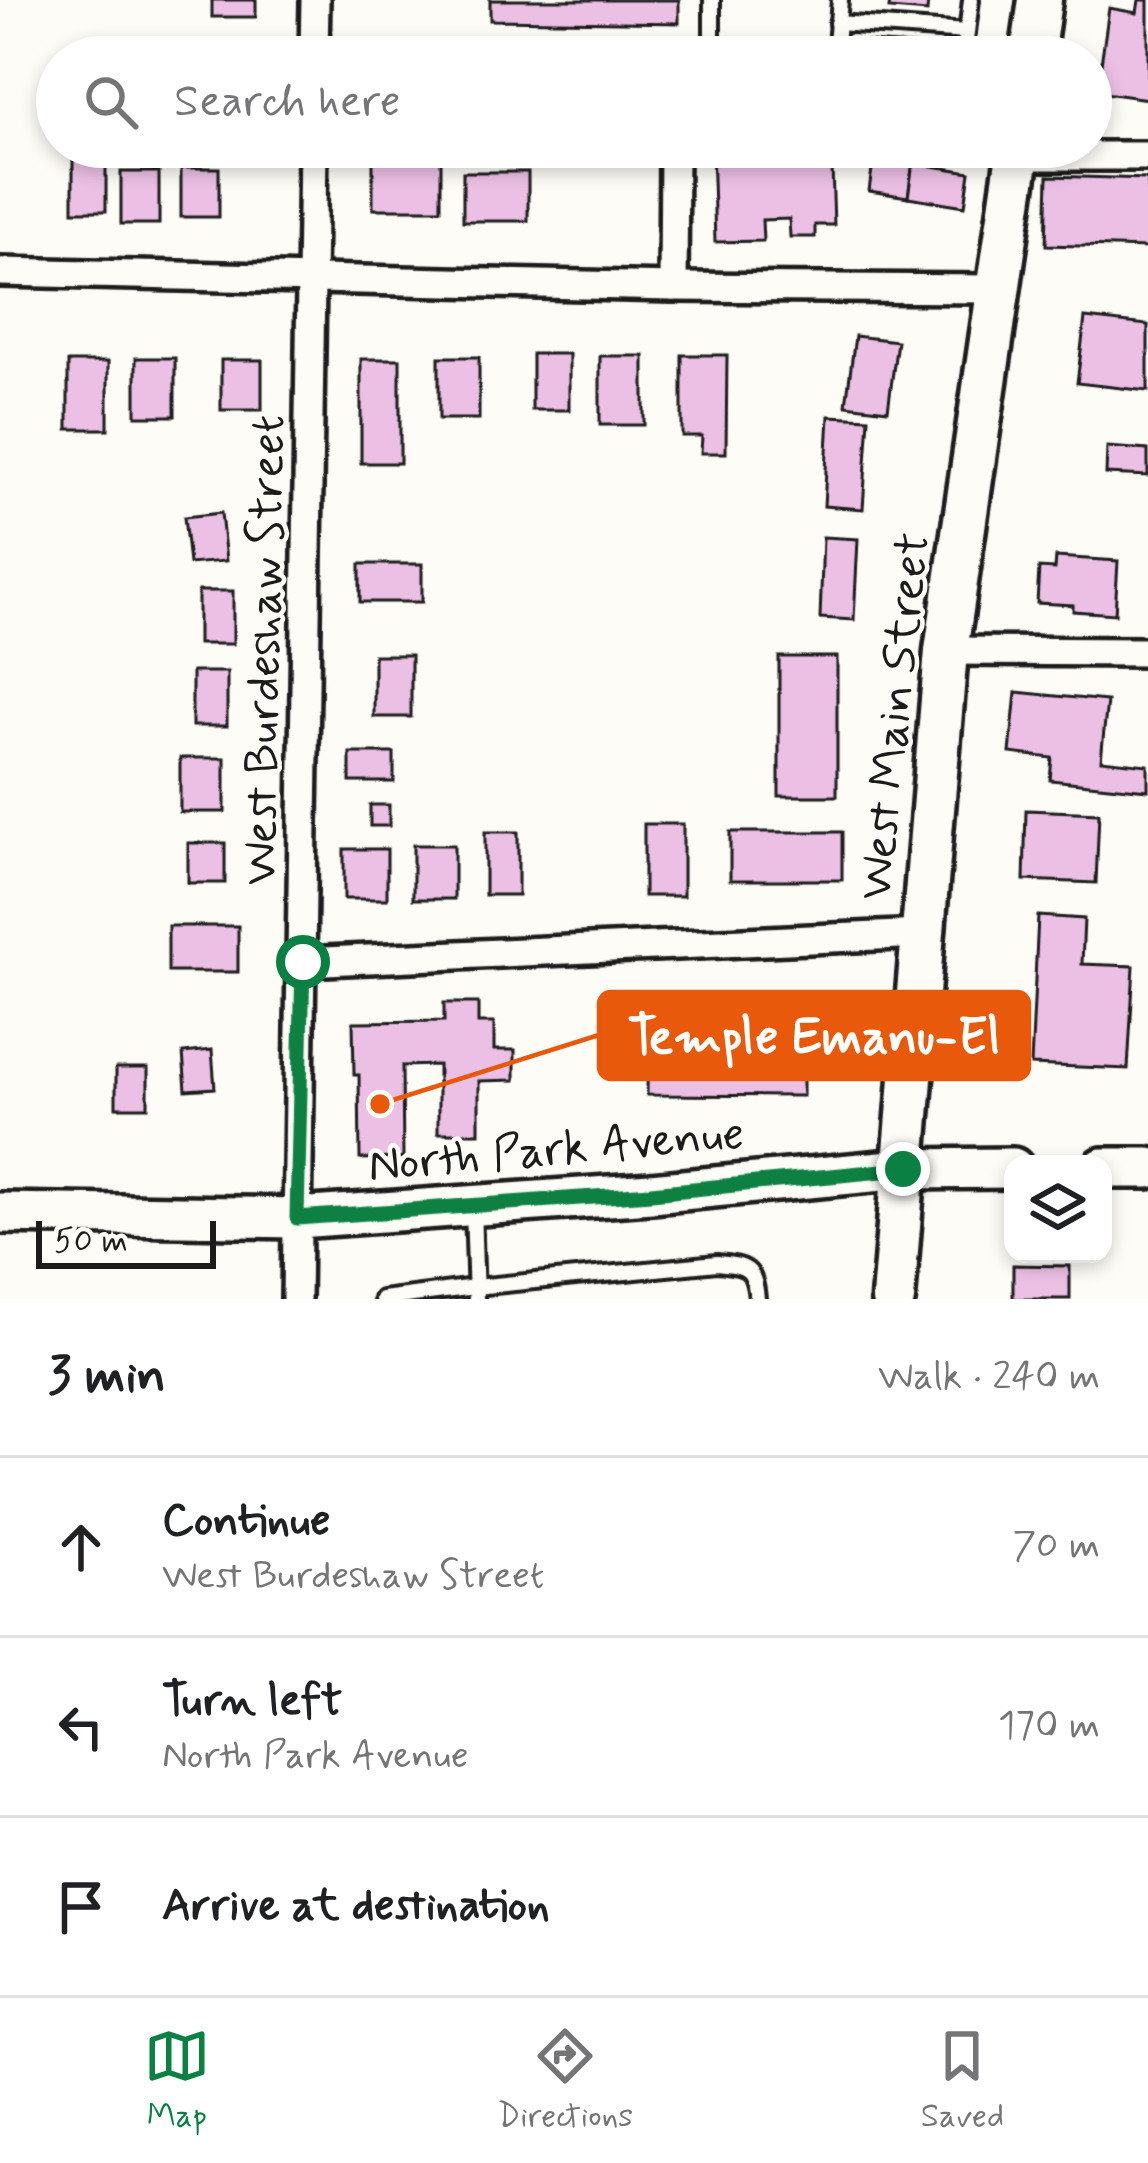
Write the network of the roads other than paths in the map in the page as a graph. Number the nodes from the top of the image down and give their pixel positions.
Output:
1 (315, 0) edge
2 (712, 0) edge
3 (840, 0) edge
4 (971, 0) edge
5 (1040, 0) edge
6 (837, 23) junction
7 (967, 32) junction
8 (314, 36) edge
9 (712, 36) edge
10 (836, 36) edge
11 (967, 36) edge
12 (1035, 36) edge
13 (1112, 155) edge
14 (1148, 156) edge
15 (313, 168) edge
16 (674, 168) edge
17 (1016, 168) edge
18 (0, 272) edge
19 (312, 278) junction
20 (673, 287) junction
21 (998, 289) junction
22 (946, 651) junction
23 (1148, 652) edge
24 (922, 934) junction
25 (303, 962) junction
26 (1004, 1168) edge
27 (1112, 1168) edge
28 (1148, 1168) edge
29 (903, 1169) junction
30 (472, 1207) junction
31 (0, 1213) edge
32 (297, 1218) junction
33 (475, 1293) edge
34 (296, 1299) edge
35 (382, 1299) edge
36 (757, 1299) edge
37 (893, 1299) edge

1 - 8 street
2 - 9 lane
3 - 6 lane
4 - 7 lane
5 - 12 main road
6 - 7 lane
6 - 10 lane
7 - 11 lane
13 - 14 street
15 - 19 street, West Burdeshaw Street
16 - 20 street
17 - 21 main road, West Main Street
18 - 19 street
19 - 20 street
19 - 25 street, West Burdeshaw Street
20 - 21 street
21 - 22 main road, West Main Street
22 - 23 street
22 - 24 main road, West Main Street
24 - 25 street
24 - 29 main road, West Main Street
25 - 32 street, West Burdeshaw Street
26 - 29 street, North Park Avenue
27 - 28 street
29 - 30 street, North Park Avenue
29 - 37 main road, West Main Street
30 - 32 street, North Park Avenue
30 - 33 lane
31 - 32 street, North Park Avenue
32 - 34 street, West Burdeshaw Street
33 - 35 lane
33 - 36 lane

